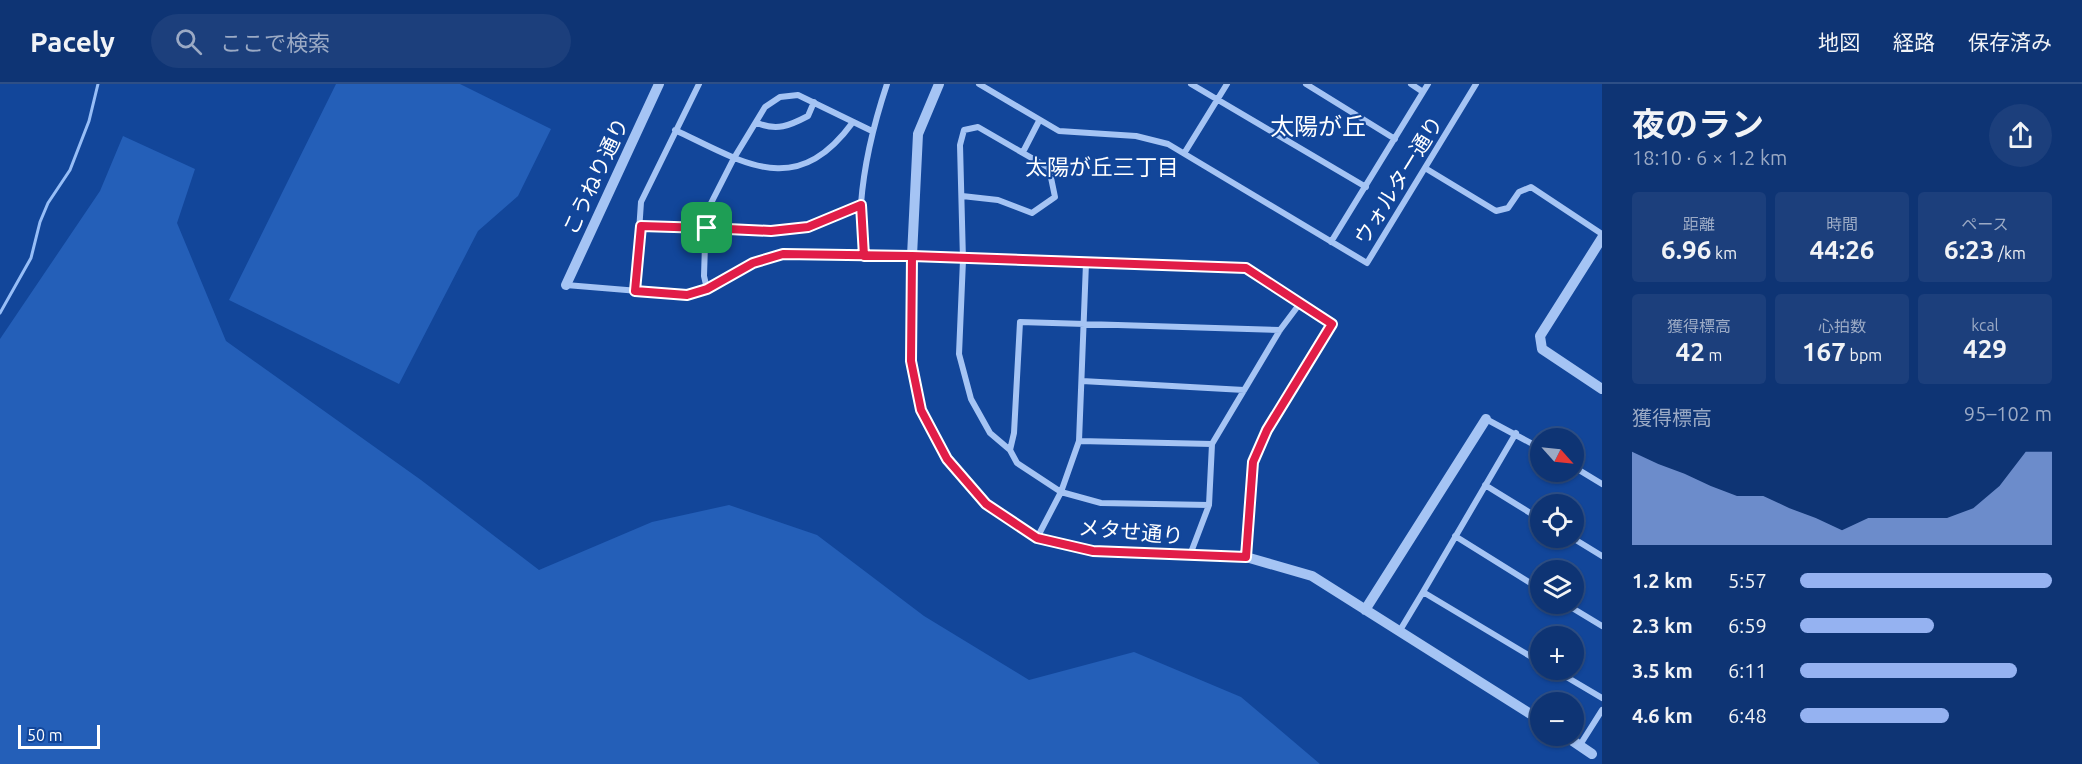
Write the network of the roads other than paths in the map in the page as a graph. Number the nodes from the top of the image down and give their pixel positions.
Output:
1 (659, 84) edge
2 (699, 84) edge
3 (886, 84) edge
4 (939, 84) edge
5 (979, 84) edge
6 (995, 84) edge
7 (1191, 84) edge
8 (1227, 84) edge
9 (1306, 84) edge
10 (1411, 84) edge
11 (1428, 84) edge
12 (1476, 84) edge
13 (992, 91) junction
14 (1423, 92) junction
15 (1217, 100) junction
16 (814, 102) junction
17 (1039, 121) junction
18 (853, 122) junction
19 (757, 123) junction
20 (675, 130) junction
21 (872, 131) junction
22 (1395, 139) junction
23 (1023, 152) junction
24 (1185, 152) junction
25 (734, 158) junction
26 (1425, 168) junction
27 (1366, 187) junction
28 (962, 196) junction
29 (861, 205) junction
30 (641, 226) junction
31 (707, 228) junction
32 (1602, 236) edge
33 (1331, 242) junction
34 (864, 256) junction
35 (912, 256) junction
36 (963, 260) junction
37 (1086, 263) junction
38 (566, 285) joint
39 (707, 289) junction
40 (635, 291) junction
41 (1301, 302) junction
42 (1082, 325) junction
43 (1280, 330) junction
44 (1082, 381) junction
45 (1602, 389) edge
46 (1244, 390) junction
47 (1486, 419) joint
48 (1516, 433) junction
49 (1079, 441) junction
50 (1530, 442) edge
51 (1212, 444) junction
52 (1010, 450) junction
53 (1584, 473) edge
54 (1602, 484) edge
55 (1485, 485) junction
56 (1060, 492) junction
57 (1209, 505) junction
58 (1530, 513) edge
59 (1455, 536) junction
60 (1037, 538) junction
61 (1584, 545) edge
62 (1190, 555) junction
63 (1602, 556) edge
64 (1246, 557) junction
65 (1530, 583) edge
66 (1422, 592) junction
67 (1365, 610) junction
68 (1582, 614) edge
69 (1602, 626) edge
70 (1399, 632) junction
71 (1530, 656) edge
72 (1572, 680) edge
73 (1602, 698) edge
74 (1602, 710) edge
75 (1530, 714) edge
76 (1584, 739) edge
77 (1581, 746) edge
78 (1592, 754) dead end

1 - 38 street, こうねり通り
2 - 20 street
3 - 21 street
4 - 35 street, メタせ通り
5 - 13 street
6 - 13 street
7 - 15 street
8 - 15 street
9 - 22 street
10 - 14 street
11 - 14 street
12 - 26 street, ウォルター通り
13 - 17 street
14 - 22 street
15 - 24 street
15 - 27 street
16 - 18 street
16 - 19 street
16 - 19 street
17 - 23 street
17 - 24 street
18 - 21 street
18 - 25 street
19 - 25 street
20 - 25 street
20 - 30 street
21 - 29 street
22 - 27 street
23 - 28 street
23 - 28 street
24 - 33 street
25 - 31 street
26 - 32 street
26 - 33 street, ウォルター通り
27 - 33 street
28 - 36 street
29 - 31 street
29 - 34 street
30 - 31 street
30 - 40 street
31 - 39 street
32 - 45 street
34 - 35 street
34 - 39 street
35 - 36 street
35 - 60 street, メタせ通り
36 - 37 street
36 - 52 street
37 - 41 street
37 - 42 street
38 - 40 street
39 - 40 street
41 - 43 street
41 - 64 street
42 - 43 street
42 - 44 street
42 - 52 street
43 - 46 street
44 - 46 street
44 - 49 street
46 - 51 street
47 - 48 street
47 - 67 street
48 - 50 street
48 - 55 street
49 - 51 street
49 - 56 street
51 - 57 street
52 - 56 street
53 - 54 street
55 - 58 street
55 - 59 street
56 - 57 street
56 - 60 street
57 - 62 street
59 - 65 street
59 - 66 street
60 - 62 street, メタせ通り
61 - 63 street
62 - 64 street, メタせ通り
64 - 67 street, メタせ通り
66 - 70 street
66 - 71 street
67 - 70 street, メタせ通り
68 - 69 street
70 - 75 street, メタせ通り
72 - 73 street
74 - 76 street
77 - 78 street

